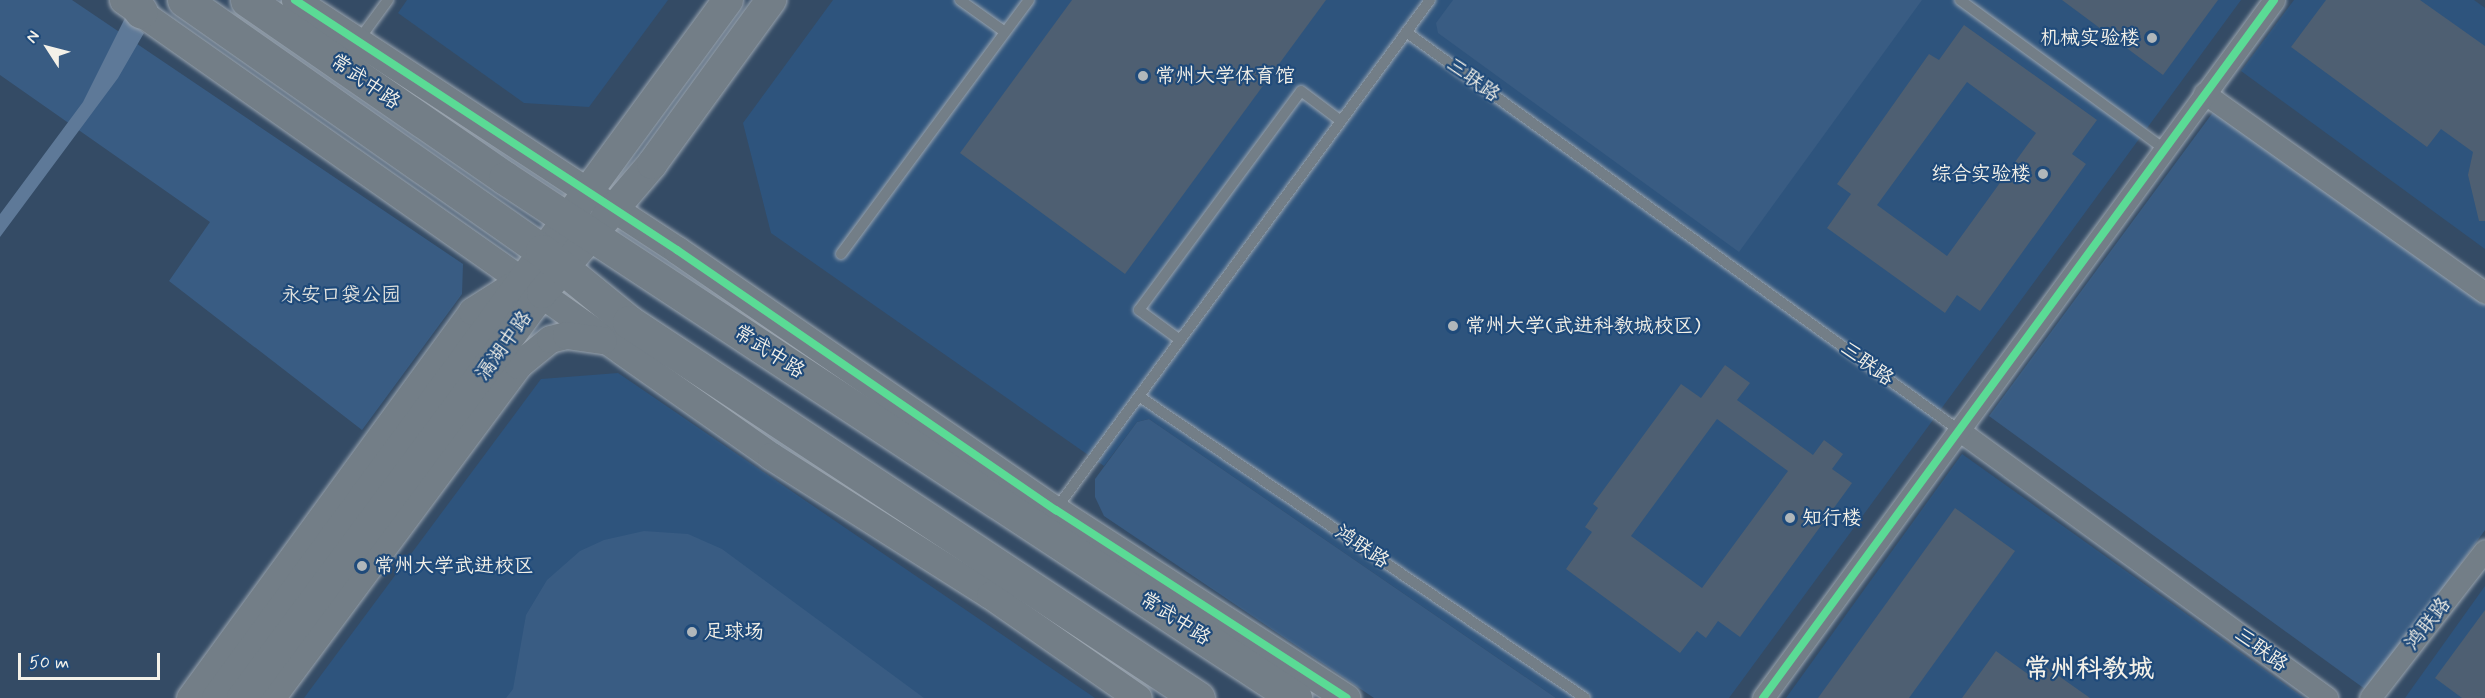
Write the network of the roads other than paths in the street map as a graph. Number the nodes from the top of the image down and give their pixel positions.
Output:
1 (184, 0) edge
2 (247, 0) edge
3 (295, 0) edge
4 (388, 0) edge
5 (728, 0) edge
6 (771, 0) edge
7 (960, 0) edge
8 (1029, 0) edge
9 (1430, 0) edge
10 (1960, 0) edge
11 (2274, 0) edge
12 (133, 4) edge
13 (1005, 32) junction
14 (1406, 32) junction
15 (358, 42) junction
16 (2204, 93) junction
17 (1341, 121) junction
18 (2163, 148) junction
19 (586, 192) junction
20 (613, 210) junction
21 (579, 227) junction
22 (841, 254) dead end
23 (553, 260) junction
24 (532, 286) junction
25 (2485, 293) edge
26 (1180, 340) junction
27 (610, 342) junction
28 (1140, 397) junction
29 (1960, 431) junction
30 (1056, 510) junction
31 (2485, 550) edge
32 (341, 603) junction
33 (291, 633) junction
34 (190, 698) edge
35 (217, 698) edge
36 (243, 698) edge
37 (271, 698) edge
38 (1138, 698) edge
39 (1198, 698) edge
40 (1295, 698) edge
41 (1347, 698) edge
42 (1585, 698) edge
43 (1763, 698) edge
44 (2327, 698) edge
45 (2370, 698) edge

1 - 23 main road, 常武中路
2 - 21 main road, 常武中路
3 - 15 street
4 - 15 lane
5 - 19 main road, 滆湖中路
6 - 20 main road, 滆湖中路
7 - 13 lane
8 - 13 lane
9 - 14 lane
10 - 18 lane
11 - 16 street
12 - 24 street
13 - 22 lane
14 - 17 lane
14 - 29 lane, 三联路
15 - 19 street
16 - 18 street
16 - 25 street
17 - 26 lane
17 - 26 lane
18 - 29 street
19 - 20 street
19 - 21 main road, 滆湖中路
20 - 21 main road, 滆湖中路
20 - 30 street
21 - 23 main road, 滆湖中路
21 - 40 main road, 常武中路
23 - 24 main road, 滆湖中路
23 - 39 main road, 常武中路
24 - 27 street
24 - 33 main road, 滆湖中路
24 - 34 street
24 - 35 main road, 滆湖中路
26 - 28 lane
27 - 32 street
27 - 38 street
28 - 30 lane
28 - 42 lane, 鸿联路
29 - 43 street
29 - 44 street, 三联路
30 - 41 street
31 - 45 street, 鸿联路
32 - 33 main road
32 - 37 street
33 - 36 main road, 滆湖中路

